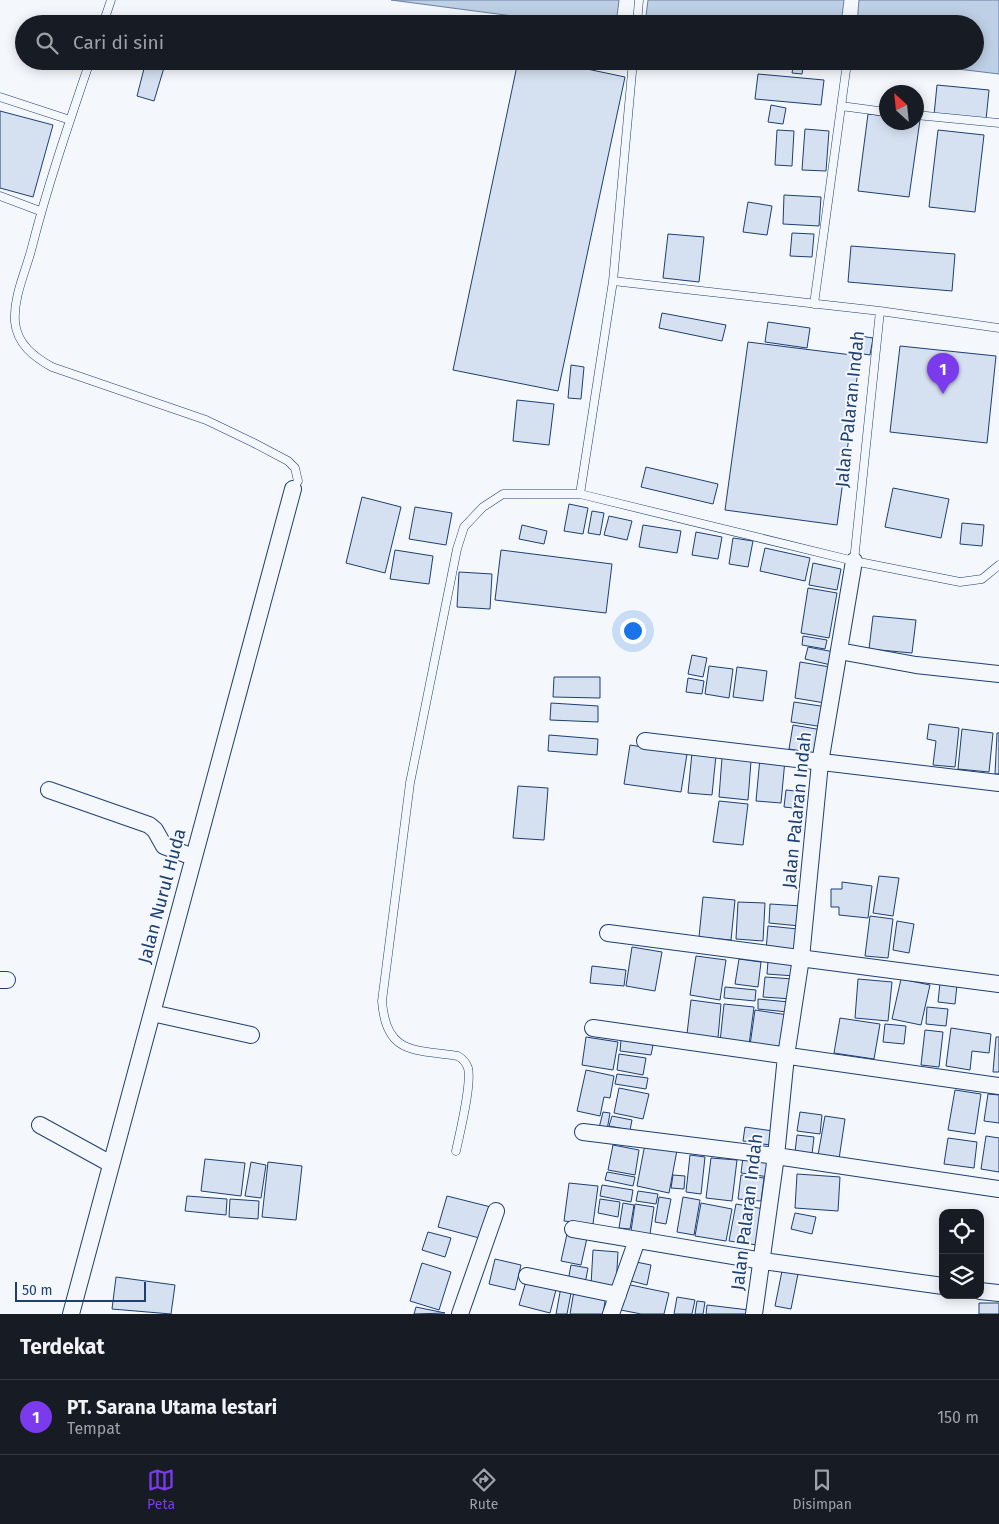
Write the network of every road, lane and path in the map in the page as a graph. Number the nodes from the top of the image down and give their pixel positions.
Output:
1 (111, 0) edge
2 (639, 0) edge
3 (106, 15) edge
4 (638, 15) edge
5 (87, 70) edge
6 (632, 70) edge
7 (846, 70) edge
8 (0, 96) edge
9 (841, 106) junction
10 (879, 111) edge
11 (924, 116) edge
12 (70, 120) junction
13 (999, 123) edge
14 (0, 196) edge
15 (40, 210) junction
16 (614, 281) junction
17 (814, 304) junction
18 (880, 311) junction
19 (999, 328) edge
20 (292, 489) joint
21 (580, 494) junction
22 (854, 561) junction
23 (999, 565) edge
24 (839, 651) junction
25 (999, 674) edge
26 (645, 741) dead end
27 (820, 763) junction
28 (999, 783) edge
29 (49, 790) dead end
30 (193, 857) junction
31 (608, 933) dead end
32 (801, 958) junction
33 (999, 984) edge
34 (152, 1013) junction
35 (593, 1028) dead end
36 (251, 1035) dead end
37 (786, 1056) junction
38 (999, 1086) edge
39 (40, 1125) dead end
40 (583, 1132) dead end
41 (456, 1151) dead end
42 (776, 1156) junction
43 (111, 1164) junction
44 (999, 1189) edge
45 (496, 1210) dead end
46 (573, 1229) dead end
47 (637, 1240) junction
48 (762, 1261) junction
49 (526, 1276) dead end
50 (939, 1285) edge
51 (984, 1291) edge
52 (999, 1293) edge
53 (618, 1295) junction
54 (71, 1314) edge
55 (460, 1314) edge
56 (611, 1314) edge
57 (754, 1314) edge

1 - 3 lane
2 - 4 lane
5 - 12 lane
6 - 16 lane
7 - 9 lane
8 - 12 lane
9 - 10 lane
9 - 17 lane
11 - 13 lane
12 - 15 lane
14 - 15 lane
15 - 20 lane
16 - 17 lane
16 - 21 lane
17 - 18 lane
18 - 19 lane
18 - 22 lane, Jalan Palaran Indah
20 - 30 street, Jalan Nurul Huda
21 - 22 lane
21 - 41 lane
22 - 23 lane
22 - 24 street, Jalan Palaran Indah
24 - 25 street
24 - 27 street, Jalan Palaran Indah
26 - 27 street
27 - 28 street
27 - 32 street, Jalan Palaran Indah
29 - 30 street
30 - 34 street, Jalan Nurul Huda
31 - 32 street
32 - 33 street
32 - 37 street, Jalan Palaran Indah
34 - 36 street
34 - 43 street, Jalan Nurul Huda
35 - 37 street
37 - 38 street
37 - 42 street, Jalan Palaran Indah
39 - 43 street
40 - 42 street
42 - 44 street
42 - 48 street, Jalan Palaran Indah
43 - 54 street, Jalan Nurul Huda
45 - 55 street
46 - 47 street
47 - 48 street
47 - 53 street
48 - 50 street
48 - 57 street, Jalan Palaran Indah
49 - 53 street
51 - 52 street
53 - 56 street

